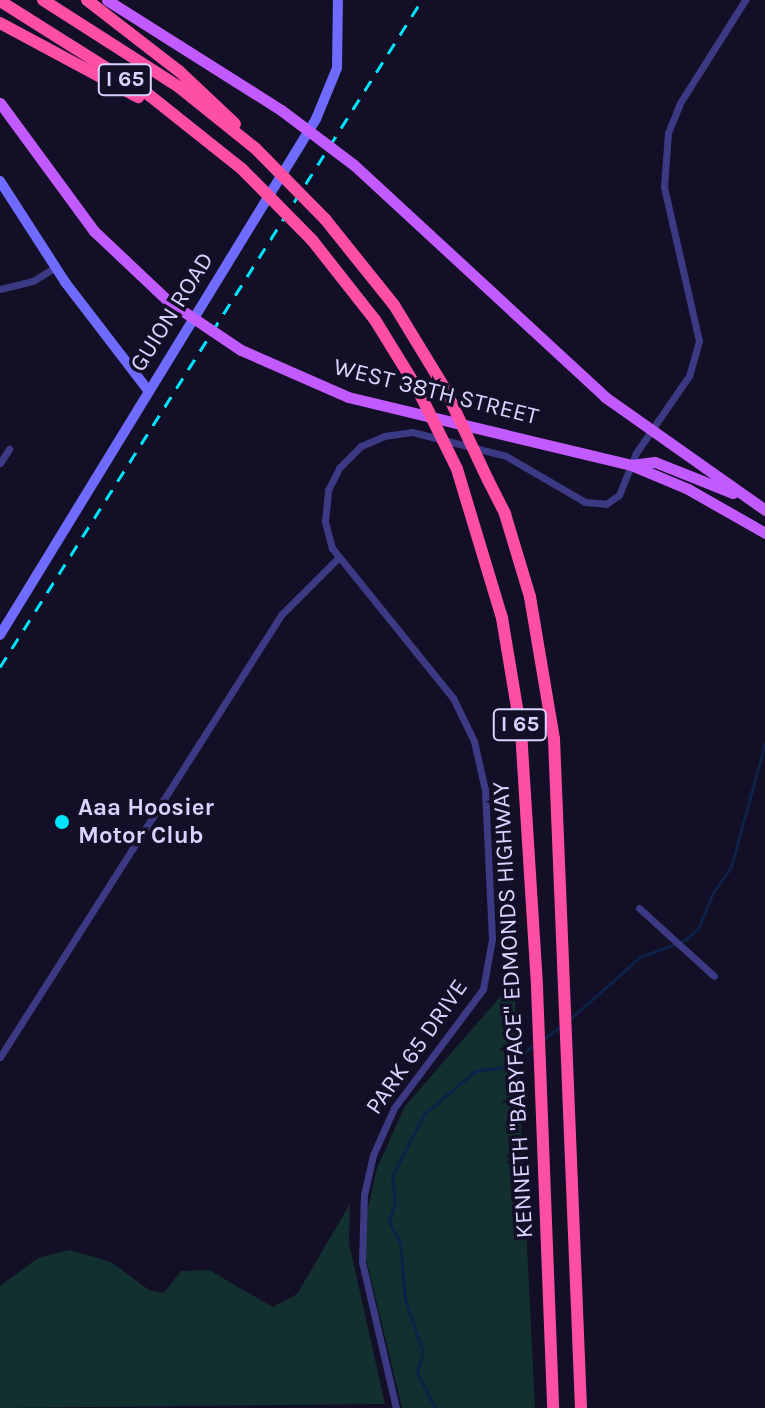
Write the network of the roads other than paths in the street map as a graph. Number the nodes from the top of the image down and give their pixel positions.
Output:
1 (43, 0) edge
2 (87, 0) edge
3 (107, 0) edge
4 (338, 0) edge
5 (745, 0) edge
6 (0, 1) edge
7 (0, 23) edge
8 (0, 103) edge
9 (184, 121) junction
10 (255, 148) junction
11 (0, 181) edge
12 (55, 267) junction
13 (0, 289) edge
14 (147, 389) junction
15 (650, 433) junction
16 (9, 449) dead end
17 (0, 463) edge
18 (631, 465) junction
19 (741, 495) junction
20 (765, 510) edge
21 (765, 533) edge
22 (338, 558) junction
23 (0, 633) edge
24 (639, 908) dead end
25 (714, 976) dead end
26 (0, 1057) edge
27 (396, 1408) edge
28 (553, 1408) edge
29 (581, 1408) edge

1 - 10 highway, KENNETH "BABYFACE" EDMONDS HIGHWAY / I 65
2 - 10 highway
3 - 15 main road, bridge
4 - 14 street, GUION ROAD
5 - 15 street
6 - 9 highway, KENNETH "BABYFACE" EDMONDS HIGHWAY / I 65
7 - 9 highway
8 - 18 main road, WEST 38TH STREET, bridge
9 - 28 highway, KENNETH "BABYFACE" EDMONDS HIGHWAY / I 65, bridge
10 - 29 highway, KENNETH "BABYFACE" EDMONDS HIGHWAY / I 65, bridge
11 - 12 street
12 - 13 street
12 - 14 street
14 - 23 street, GUION ROAD
15 - 18 street
15 - 19 main road
16 - 17 street
18 - 19 main road
18 - 21 main road, WEST 38TH STREET
18 - 22 street
19 - 20 main road
22 - 26 street
22 - 27 street, PARK 65 DRIVE
24 - 25 street

